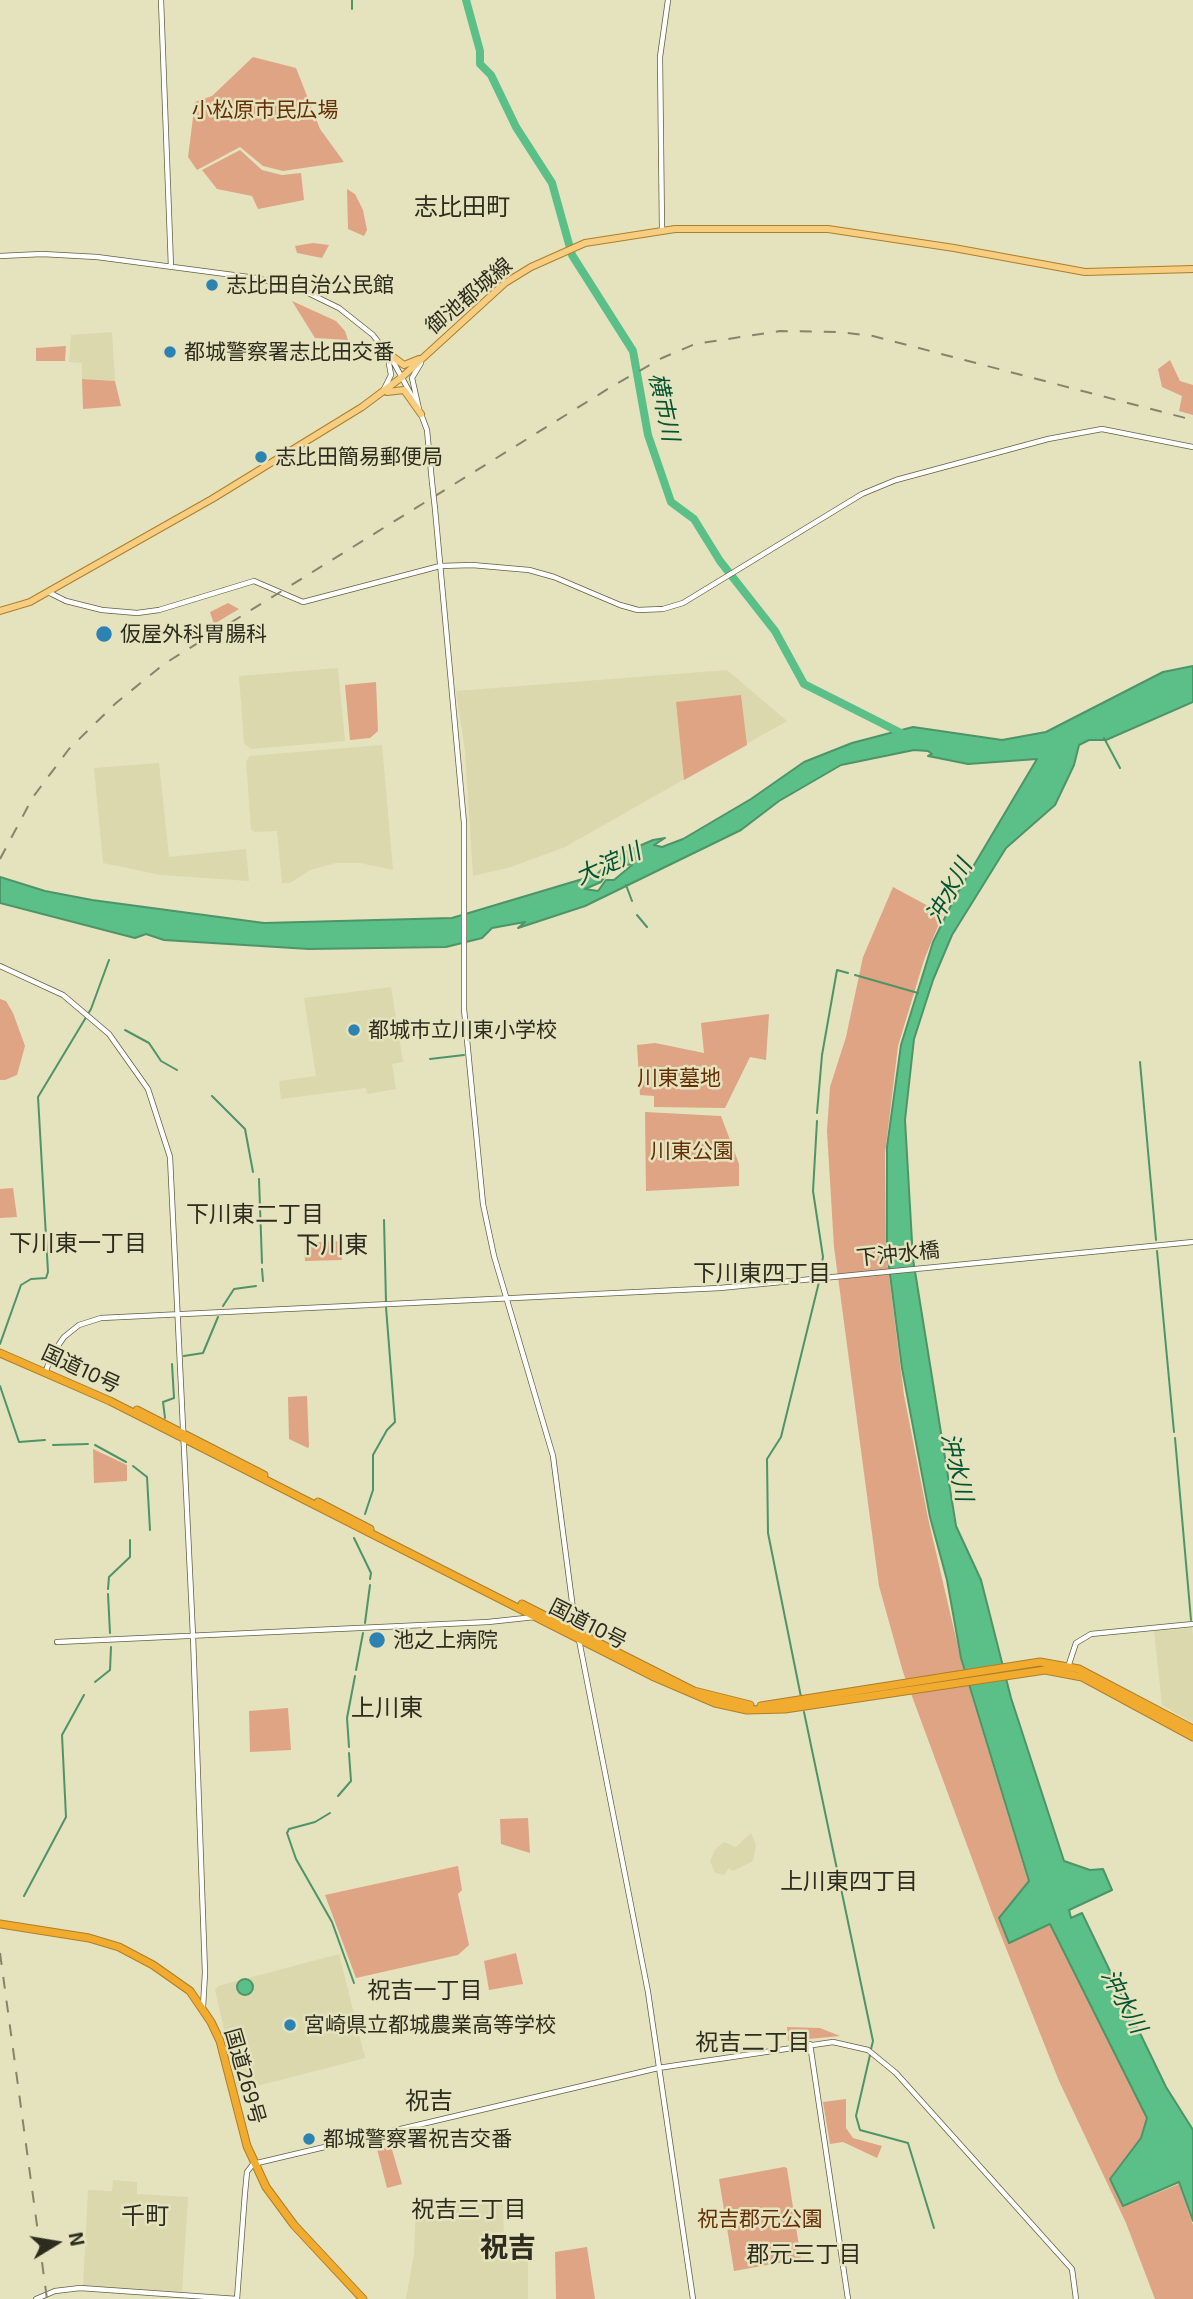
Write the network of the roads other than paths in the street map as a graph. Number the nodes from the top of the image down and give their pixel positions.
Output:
1 (161, 0) edge
2 (668, 0) edge
3 (662, 230) junction
4 (0, 256) edge
5 (171, 267) junction
6 (1193, 269) edge
7 (385, 351) junction
8 (428, 354) junction
9 (402, 377) junction
10 (380, 395) junction
11 (421, 414) junction
12 (1193, 447) edge
13 (440, 566) junction
14 (48, 592) junction
15 (0, 611) edge
16 (0, 966) edge
17 (1193, 1242) edge
18 (507, 1298) junction
19 (177, 1314) junction
20 (2, 1351) edge
21 (47, 1369) junction
22 (183, 1437) junction
23 (537, 1614) junction
24 (1193, 1624) edge
25 (577, 1634) junction
26 (193, 1636) junction
27 (57, 1642) dead end
28 (1067, 1669) junction
29 (909, 1686) junction
30 (1193, 1729) edge
31 (1193, 1737) edge
32 (4, 1925) edge
33 (202, 2008) junction
34 (810, 2044) junction
35 (658, 2068) junction
36 (253, 2164) junction
37 (36, 2299) edge
38 (237, 2299) edge
39 (363, 2299) edge
40 (693, 2299) edge
41 (848, 2299) edge
42 (1076, 2299) edge

1 - 5 street
2 - 3 street
3 - 6 main road, 御池都城線
3 - 8 main road, 御池都城線
4 - 5 street
5 - 7 street
7 - 8 main road
7 - 9 street
7 - 10 street
8 - 9 main road, 御池都城線
8 - 11 street
9 - 10 main road, 御池都城線
9 - 11 street
10 - 11 main road
10 - 14 main road, 御池都城線
11 - 13 street, bridge
12 - 13 street
13 - 14 street
13 - 18 street
14 - 15 main road, 御池都城線
16 - 19 street
17 - 18 street, 下沖水橋
18 - 19 street, 下沖水橋
18 - 25 street
19 - 21 street, 下沖水橋
19 - 22 street
20 - 21 highway, 国道10号
21 - 22 highway, 国道10号
22 - 23 highway, 国道10号
22 - 26 street
23 - 25 highway, 国道10号
23 - 26 street
24 - 28 street
25 - 29 highway, 国道10号
25 - 35 street
26 - 27 street
26 - 33 street
28 - 29 highway, 国道10号
28 - 29 highway, 国道10号
28 - 30 highway, 国道10号
28 - 31 highway, 国道10号
32 - 33 highway, 国道269号
33 - 36 highway, 国道269号
34 - 35 street
34 - 41 street
34 - 42 street
35 - 36 street
35 - 40 street
36 - 38 street
36 - 39 highway, 国道269号
37 - 38 street

